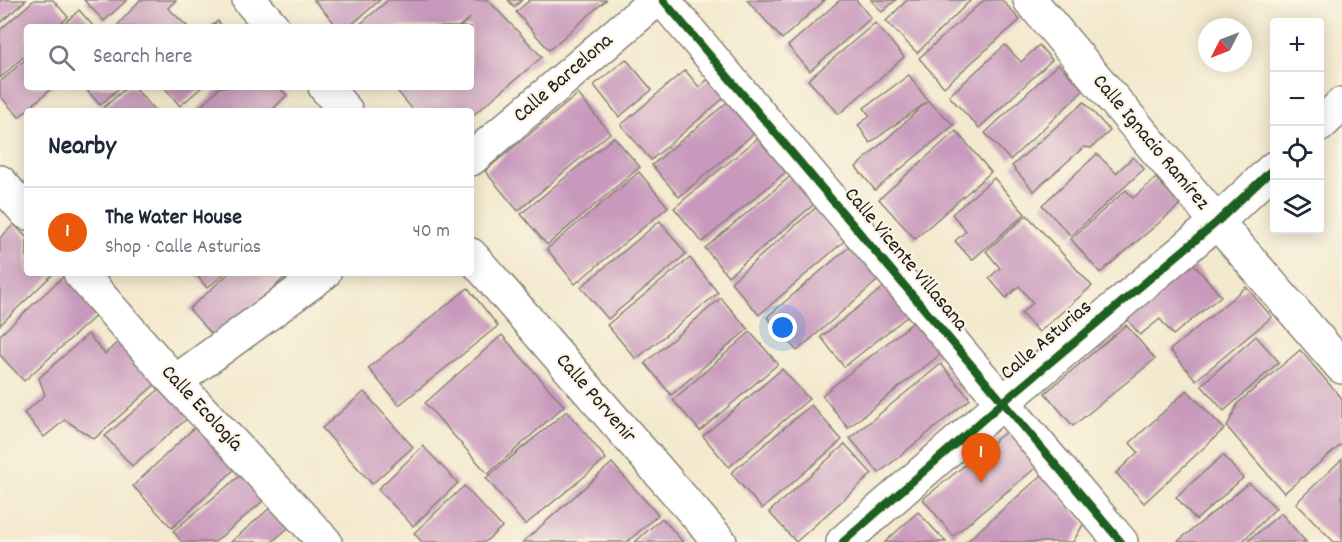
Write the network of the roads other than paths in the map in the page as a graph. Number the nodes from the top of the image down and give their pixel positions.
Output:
1 (249, 0) edge
2 (656, 0) edge
3 (663, 0) edge
4 (1030, 0) edge
5 (270, 24) edge
6 (328, 90) edge
7 (1342, 104) edge
8 (343, 108) edge
9 (1324, 121) edge
10 (474, 156) edge
11 (1270, 173) edge
12 (0, 182) edge
13 (24, 210) edge
14 (1217, 222) junction
15 (474, 258) edge
16 (83, 276) edge
17 (320, 276) edge
18 (1342, 366) edge
19 (175, 382) junction
20 (1002, 403) junction
21 (326, 542) edge
22 (720, 542) edge
23 (843, 542) edge
24 (1121, 542) edge

1 - 5 street
2 - 10 street, Calle Barcelona
3 - 20 street, Calle Vicente Villasana
4 - 14 street, Calle Ignacio Ramírez
6 - 8 street
7 - 9 street
11 - 14 street, Calle Asturias
12 - 13 street
14 - 18 street, Calle Ignacio Ramírez
14 - 20 street, Calle Asturias
15 - 22 street, Calle Porvenir
16 - 19 street, Calle Ecología
17 - 19 street
19 - 21 street, Calle Ecología
20 - 23 street, Calle Asturias
20 - 24 street, Calle Vicente Villasana

